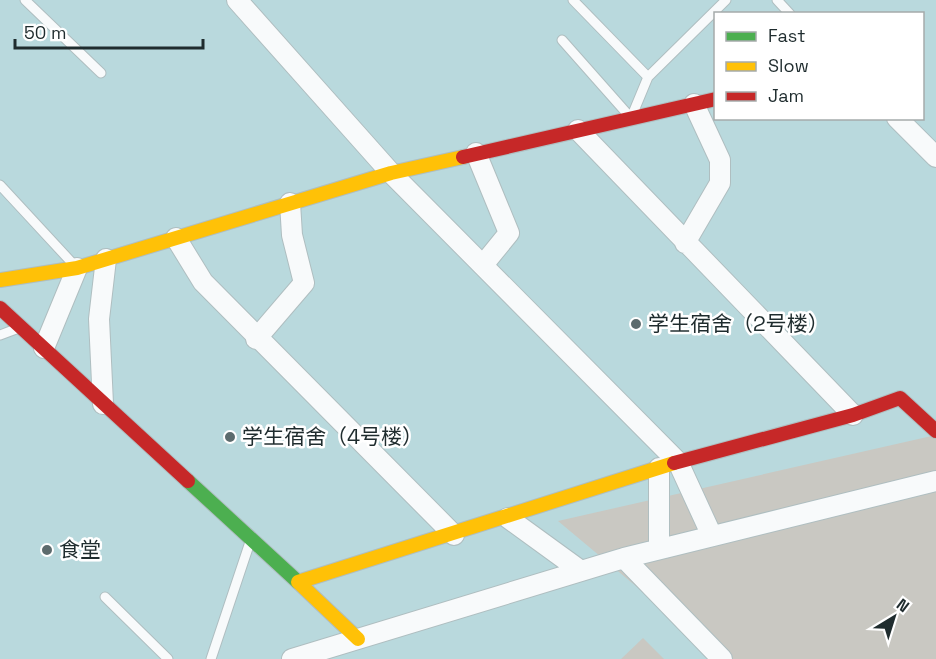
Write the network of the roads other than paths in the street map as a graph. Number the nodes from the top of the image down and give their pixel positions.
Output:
1 (25, 0) edge
2 (237, 0) edge
3 (573, 0) edge
4 (726, 0) edge
5 (777, 0) edge
6 (788, 12) edge
7 (562, 40) dead end
8 (101, 73) dead end
9 (648, 76) junction
10 (714, 99) edge
11 (694, 104) junction
12 (631, 118) junction
13 (899, 120) edge
14 (578, 130) junction
15 (476, 153) junction
16 (936, 157) edge
17 (391, 173) junction
18 (0, 185) edge
19 (290, 203) junction
20 (176, 238) junction
21 (685, 243) junction
22 (106, 259) junction
23 (483, 265) junction
24 (77, 268) junction
25 (0, 280) edge
26 (0, 308) edge
27 (21, 327) junction
28 (0, 335) edge
29 (256, 339) junction
30 (44, 348) junction
31 (103, 404) junction
32 (853, 415) junction
33 (936, 431) edge
34 (678, 462) junction
35 (658, 468) junction
36 (936, 481) edge
37 (508, 518) junction
38 (454, 535) junction
39 (712, 536) junction
40 (251, 539) junction
41 (658, 549) junction
42 (624, 558) junction
43 (581, 571) junction
44 (298, 582) junction
45 (105, 597) dead end
46 (358, 639) junction
47 (168, 659) edge
48 (211, 659) edge
49 (292, 659) edge
50 (722, 659) edge

1 - 8 lane
2 - 17 street
3 - 9 lane
4 - 9 lane
5 - 6 lane
7 - 12 lane
9 - 12 lane
10 - 11 street
11 - 12 street
11 - 21 street
12 - 14 street
13 - 16 street
14 - 15 street
14 - 21 street
15 - 17 street
15 - 23 street
17 - 19 street
17 - 23 street
18 - 24 lane
19 - 20 street
19 - 29 street
20 - 22 street
20 - 29 street
21 - 32 street
22 - 24 street
22 - 31 street
23 - 34 street
24 - 25 street
24 - 30 street
26 - 27 street
27 - 28 lane
27 - 30 street
29 - 38 street
30 - 31 street
31 - 40 street
32 - 33 street
32 - 34 street
34 - 35 street
34 - 39 street
35 - 37 street
35 - 41 street
36 - 39 street
37 - 38 street
37 - 43 street
38 - 44 street
39 - 41 street
40 - 44 street
40 - 48 lane
41 - 42 street
42 - 43 street
42 - 50 street
43 - 46 street
44 - 46 street
45 - 47 lane
46 - 49 street

